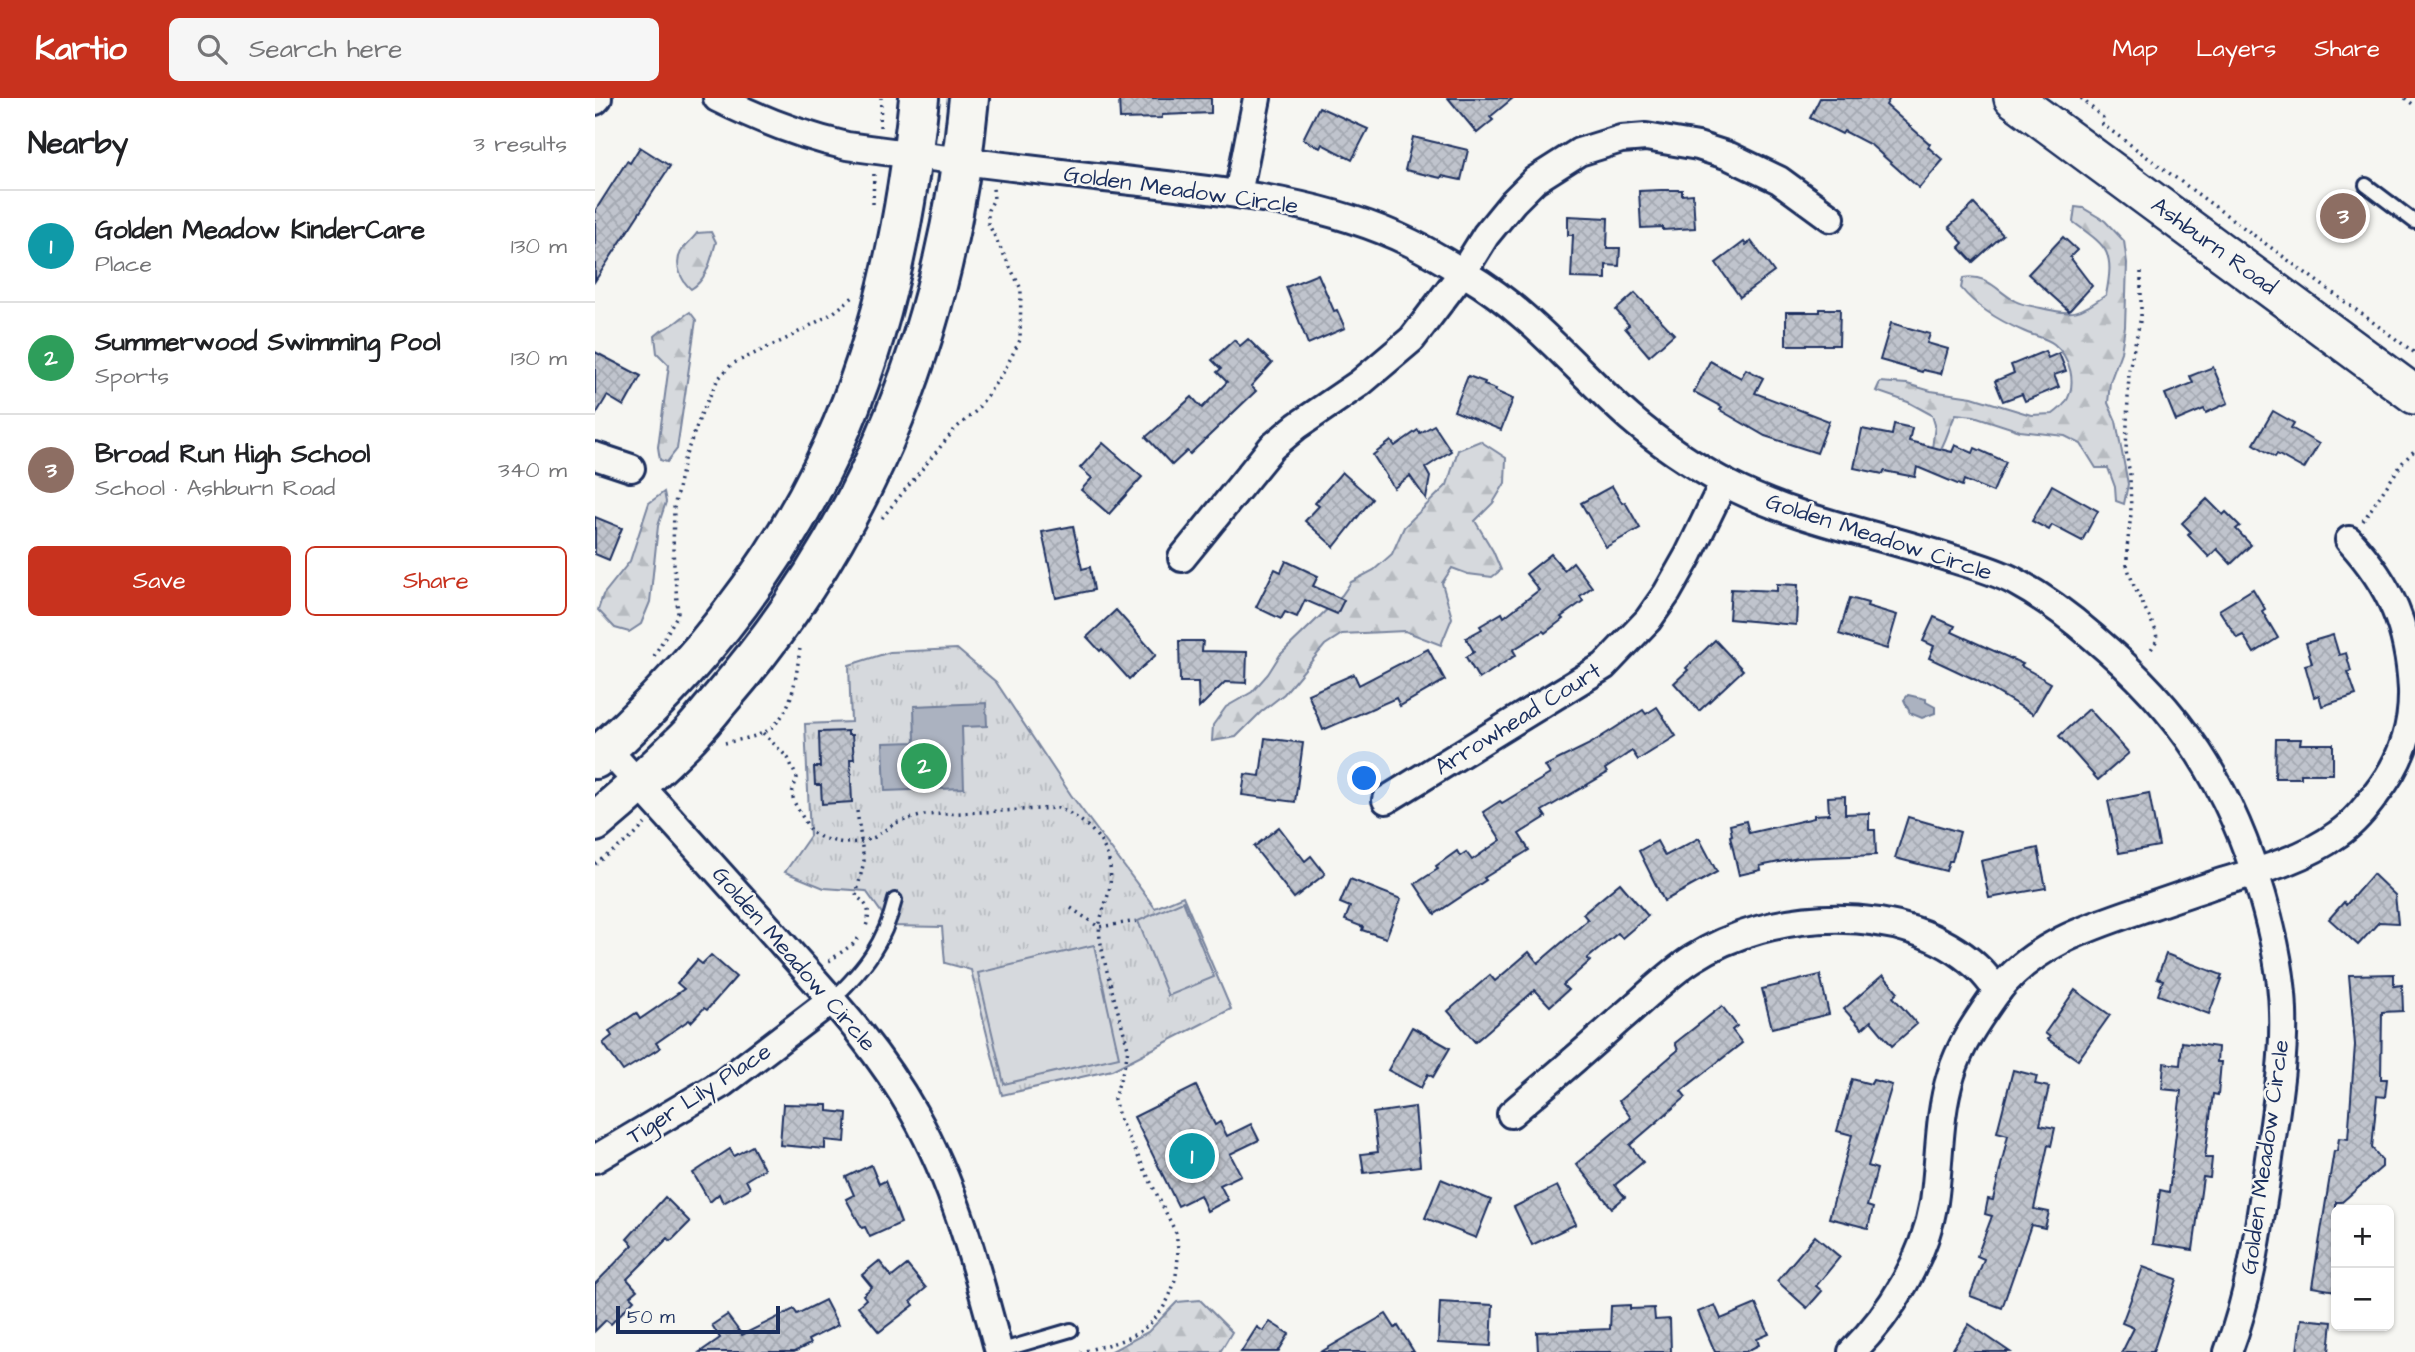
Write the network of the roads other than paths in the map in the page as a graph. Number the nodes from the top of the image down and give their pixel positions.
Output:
1 (717, 98) edge
2 (919, 98) edge
3 (969, 98) edge
4 (1257, 98) edge
5 (2013, 98) edge
6 (895, 153) junction
7 (963, 161) junction
8 (2365, 186) dead end
9 (1238, 194) junction
10 (1831, 218) dead end
11 (2415, 222) edge
12 (1463, 272) junction
13 (2415, 395) edge
14 (595, 456) edge
15 (631, 468) dead end
16 (1724, 482) junction
17 (2349, 540) road end
18 (1182, 558) dead end
19 (2413, 724) edge
20 (600, 754) edge
21 (639, 784) junction
22 (1387, 800) dead end
23 (595, 822) edge
24 (2256, 872) junction
25 (895, 900) dead end
26 (1999, 990) junction
27 (833, 999) junction
28 (1511, 1114) dead end
29 (595, 1159) edge
30 (1071, 1330) dead end
31 (998, 1352) edge
32 (1852, 1352) edge
33 (2228, 1352) edge

1 - 6 street, Golden Meadow Circle
2 - 6 main road
3 - 7 main road
4 - 9 street
5 - 13 main road, Ashburn Road
6 - 7 street, Golden Meadow Circle
6 - 20 main road
7 - 9 street, Golden Meadow Circle
7 - 21 main road
8 - 11 lane
9 - 12 street, Golden Meadow Circle
10 - 12 street
12 - 16 street, Golden Meadow Circle
12 - 18 street
14 - 15 street
16 - 22 street, Arrowhead Court
16 - 24 street, Golden Meadow Circle
17 - 19 street
19 - 24 street
20 - 21 street, Golden Meadow Circle
21 - 23 main road
21 - 27 street, Golden Meadow Circle
24 - 26 street
24 - 33 street, Golden Meadow Circle
25 - 27 lane
26 - 28 street
26 - 32 street
27 - 29 street, Tiger Lily Place
27 - 31 street, Golden Meadow Circle
30 - 31 lane

